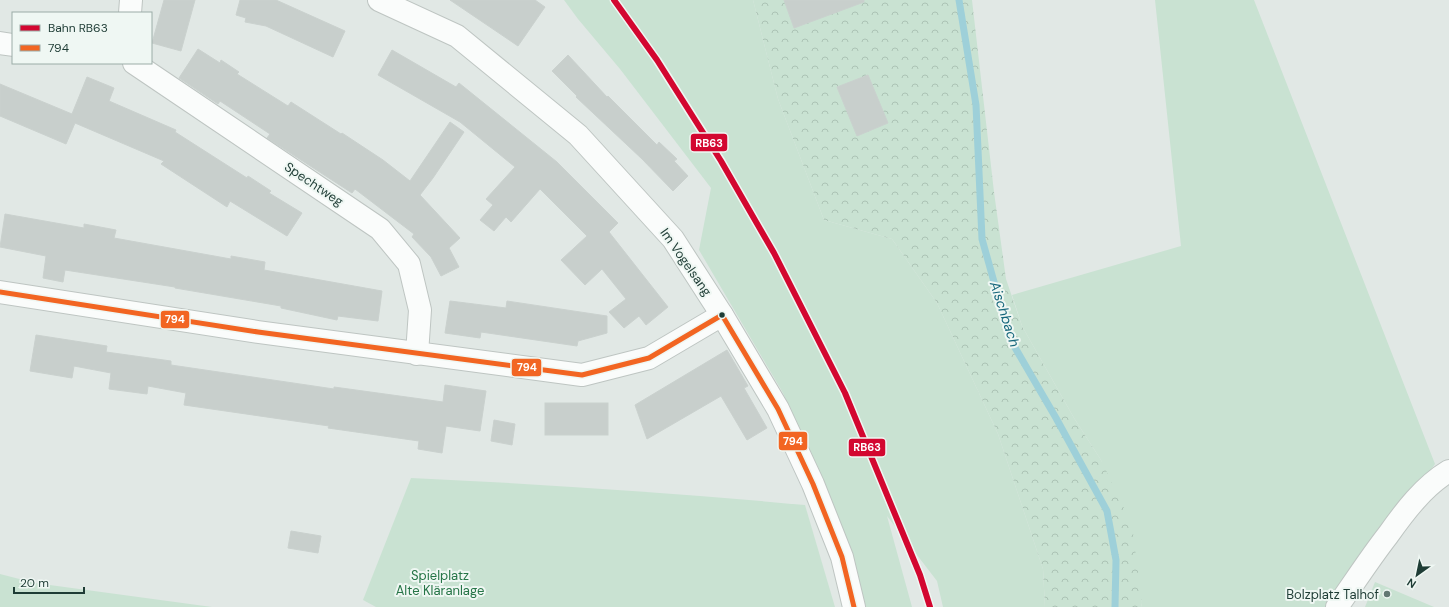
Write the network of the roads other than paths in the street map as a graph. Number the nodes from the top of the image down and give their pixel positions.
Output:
1 (131, 0) edge
2 (379, 0) edge
3 (130, 12) edge
4 (0, 43) edge
5 (12, 45) edge
6 (135, 64) edge
7 (0, 292) edge
8 (722, 315) junction
9 (417, 354) junction
10 (1449, 471) edge
11 (854, 607) edge
12 (1337, 607) edge

1 - 3 street
2 - 8 street, Im Vogelsang
4 - 5 street
6 - 9 street, Spechtweg
7 - 9 street
8 - 9 street
8 - 11 street, Im Vogelsang
10 - 12 street

